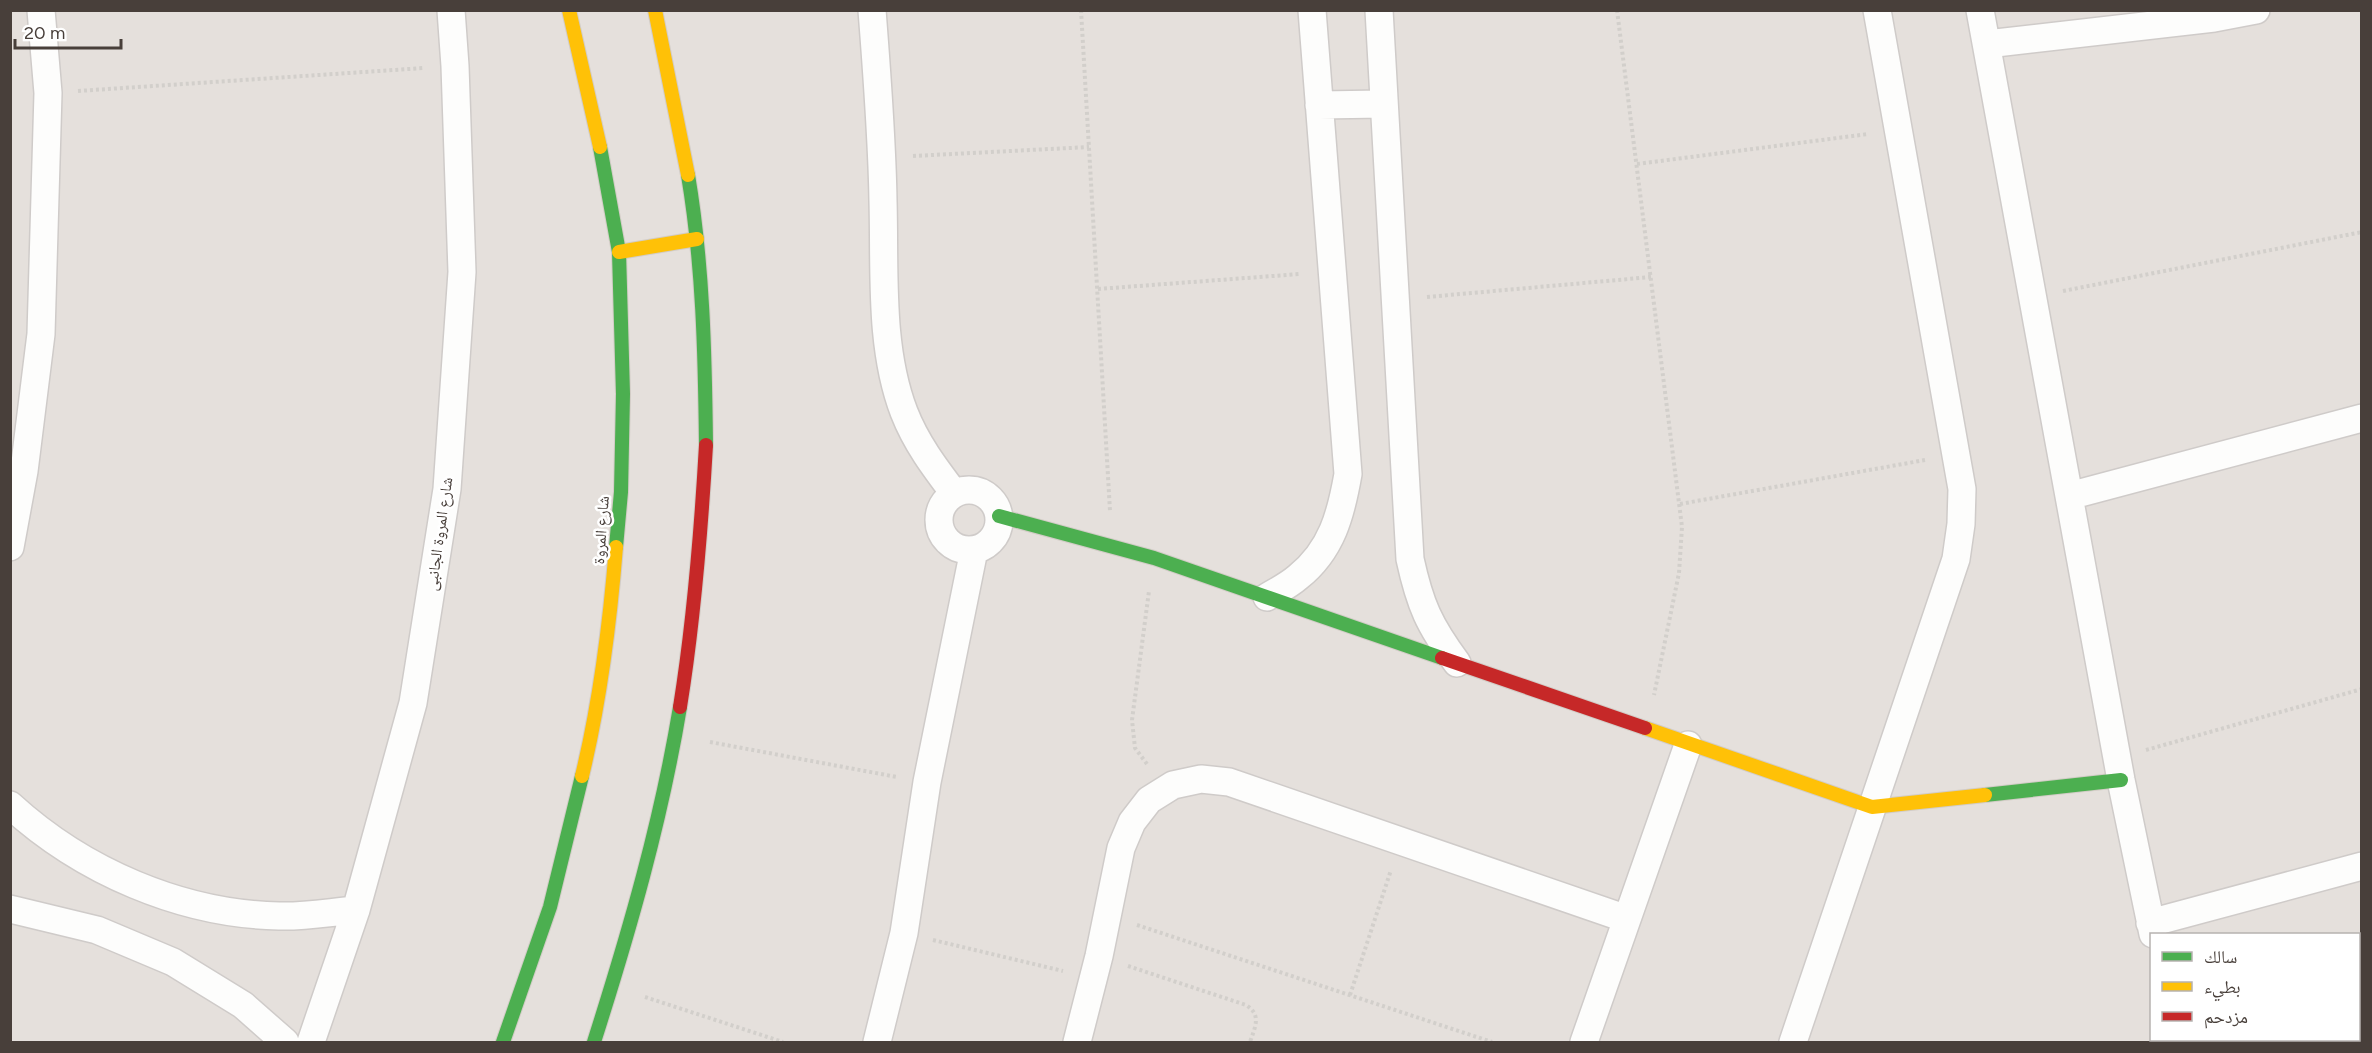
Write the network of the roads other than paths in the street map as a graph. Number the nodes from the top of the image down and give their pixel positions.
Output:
1 (41, 10) edge
2 (451, 10) edge
3 (569, 10) edge
4 (655, 10) edge
5 (873, 10) edge
6 (1312, 10) edge
7 (1379, 10) edge
8 (1877, 10) edge
9 (1980, 10) edge
10 (2256, 10) edge
11 (1987, 44) junction
12 (1383, 104) junction
13 (1318, 105) junction
14 (697, 239) junction
15 (619, 252) junction
16 (2361, 418) edge
17 (954, 493) junction
18 (2069, 496) junction
19 (999, 516) junction
20 (10, 547) edge
21 (974, 550) junction
22 (1267, 597) junction
23 (1457, 663) junction
24 (1688, 745) junction
25 (2119, 770) junction
26 (10, 805) edge
27 (1872, 807) junction
28 (2361, 866) edge
29 (10, 909) edge
30 (356, 910) junction
31 (1627, 919) junction
32 (2151, 929) edge
33 (285, 1042) edge
34 (312, 1042) edge
35 (503, 1042) edge
36 (594, 1042) edge
37 (877, 1042) edge
38 (1077, 1042) edge
39 (1584, 1042) edge
40 (1793, 1042) edge

1 - 20 street
2 - 30 street, شارع المروة الجانبى
3 - 15 street, شارع المروة
4 - 14 street
5 - 17 street
6 - 13 street
7 - 12 street
8 - 27 street
9 - 11 street
10 - 11 street
11 - 18 street
12 - 13 street
12 - 23 street
13 - 22 street
14 - 15 street
14 - 36 street
15 - 35 street, شارع المروة
16 - 18 street
17 - 19 street
17 - 21 street
18 - 25 street
19 - 21 street
19 - 22 street
21 - 37 street
22 - 23 street
23 - 24 street
24 - 27 street
24 - 31 street
25 - 27 street
25 - 32 street
26 - 30 street
27 - 40 street
28 - 32 street
29 - 33 street
30 - 34 street, شارع المروة الجانبى
31 - 38 street
31 - 39 street

